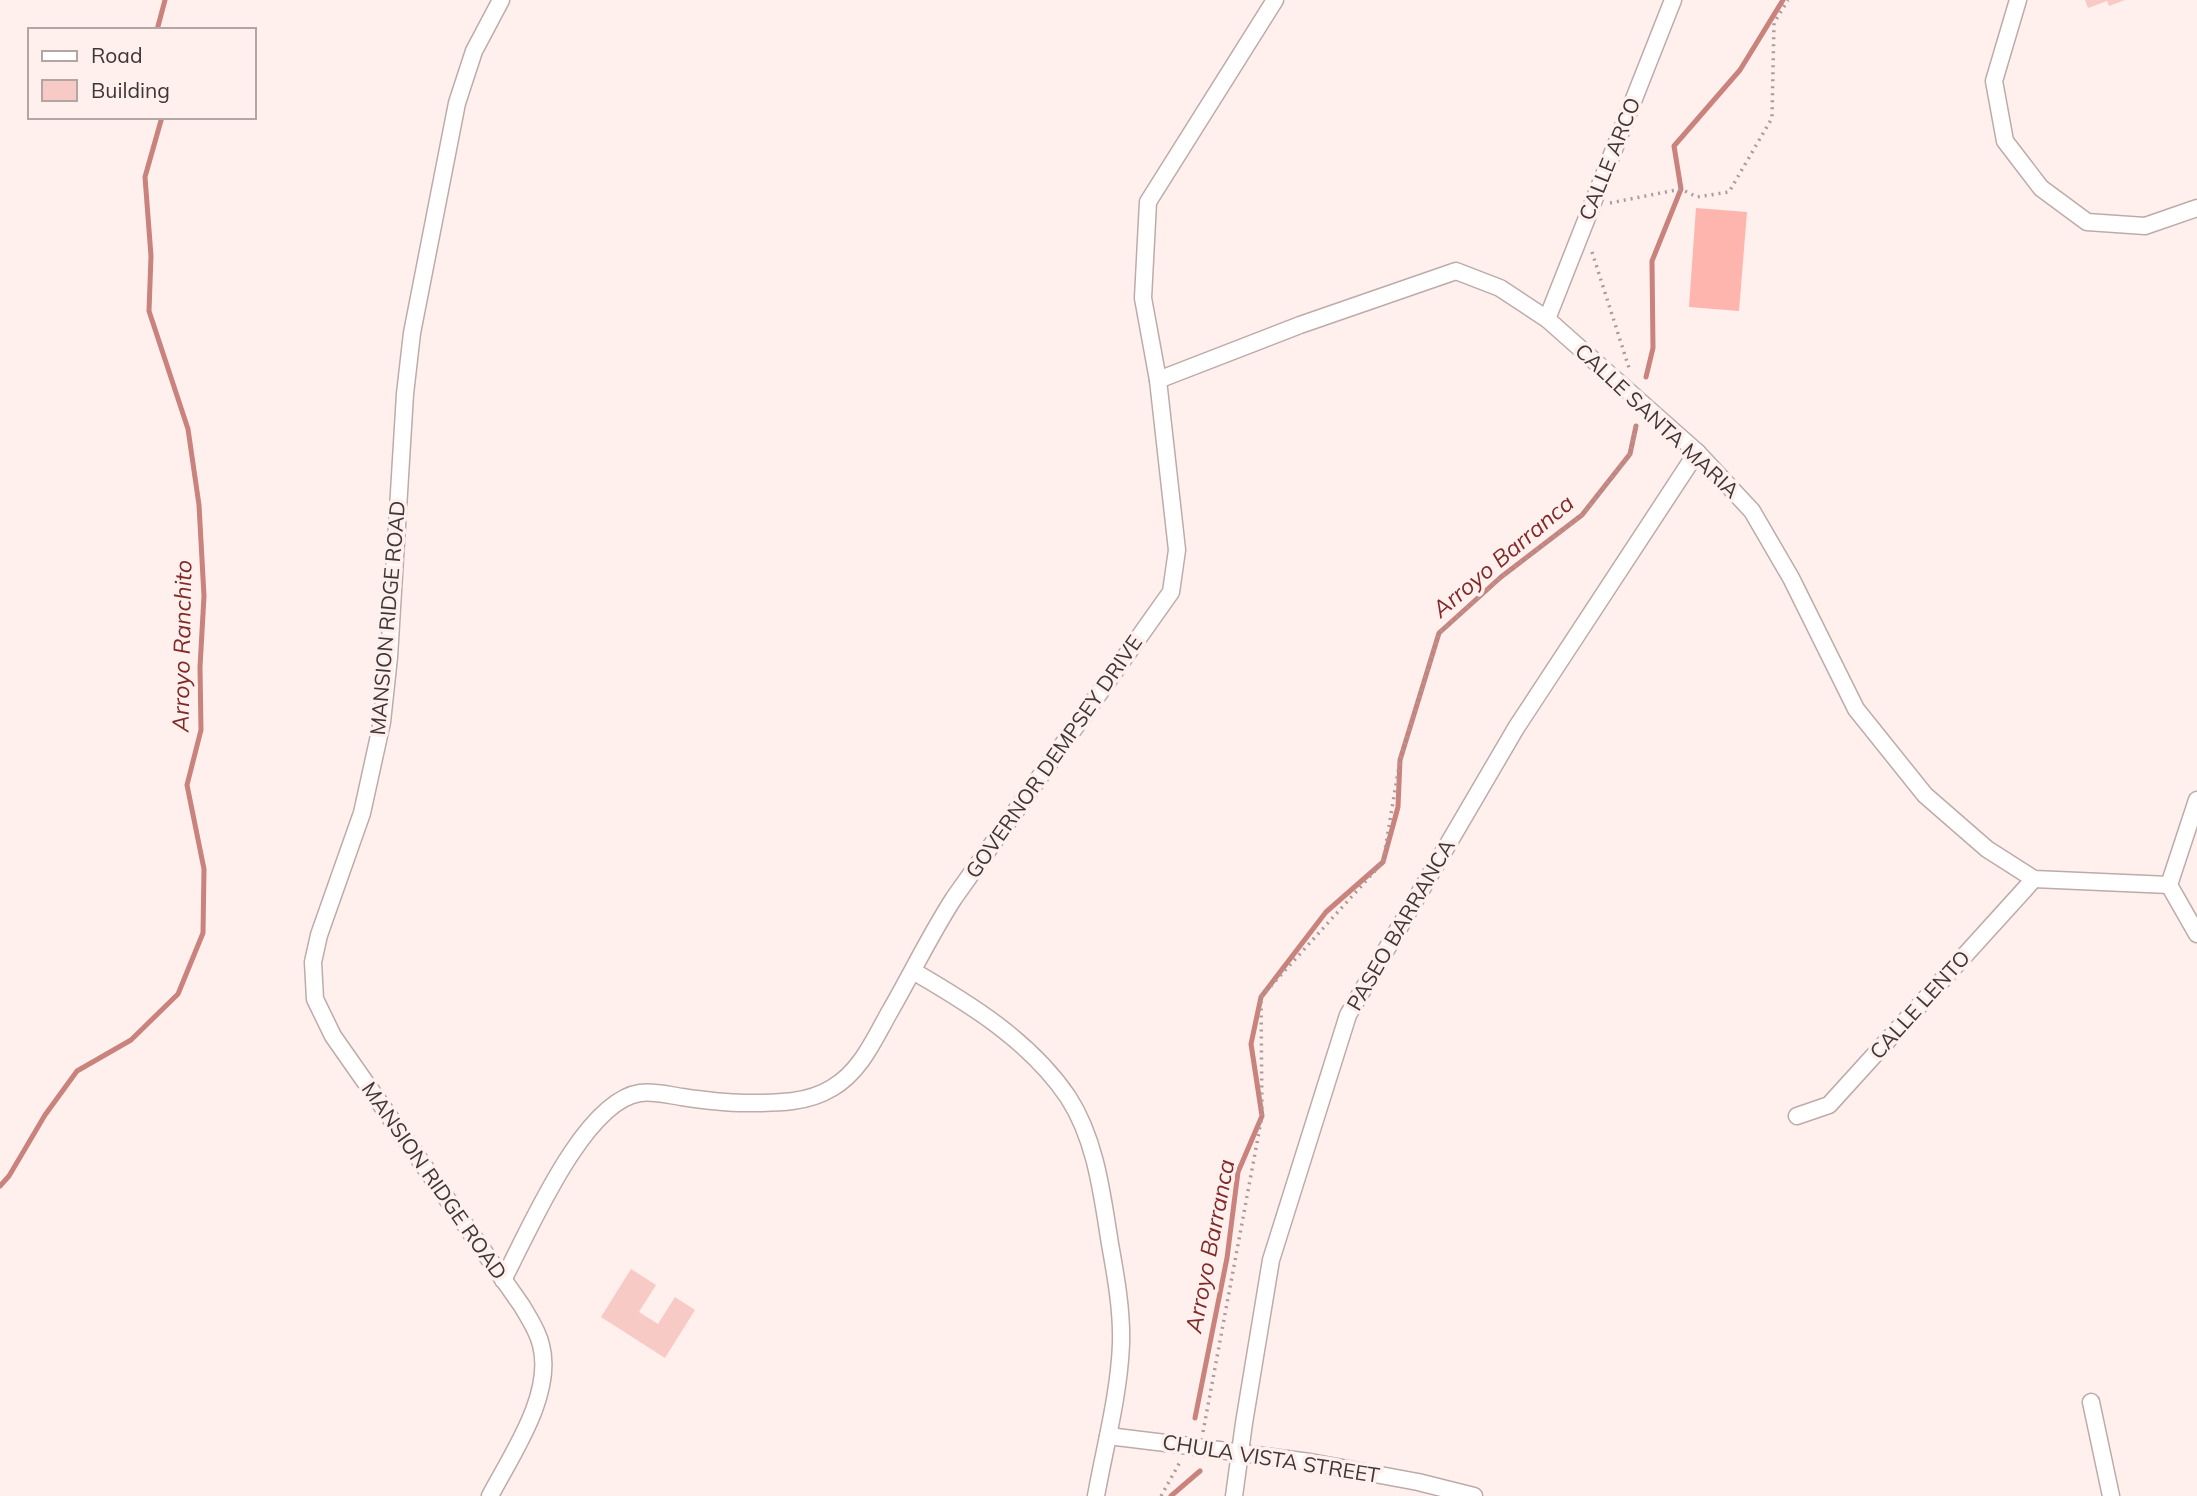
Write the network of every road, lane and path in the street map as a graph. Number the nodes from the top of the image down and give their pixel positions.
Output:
1 (501, 0) edge
2 (1275, 0) edge
3 (1673, 0) edge
4 (1788, 0) edge
5 (2018, 0) edge
6 (1609, 203) dead end
7 (2197, 208) edge
8 (1591, 250) dead end
9 (1547, 319) junction
10 (1158, 380) junction
11 (1641, 402) junction
12 (1697, 452) junction
13 (2197, 800) edge
14 (2034, 879) junction
15 (2169, 885) junction
16 (2197, 934) edge
17 (913, 971) junction
18 (1797, 1116) dead end
19 (503, 1280) junction
20 (2091, 1402) dead end
21 (1108, 1436) junction
22 (1203, 1442) junction
23 (1183, 1450) junction
24 (1240, 1452) junction
25 (490, 1496) edge
26 (1096, 1496) edge
27 (1161, 1496) edge
28 (1234, 1496) edge
29 (1474, 1496) edge
30 (2111, 1496) edge

1 - 19 street, MANSION RIDGE ROAD
2 - 10 street, GOVERNOR DEMPSEY DRIVE
3 - 9 street, CALLE ARCO
4 - 6 path
5 - 7 street
8 - 11 path
9 - 10 street, CALLE SANTA MARIA
9 - 11 street, CALLE SANTA MARIA
10 - 17 street, GOVERNOR DEMPSEY DRIVE
11 - 12 street, CALLE SANTA MARIA
11 - 22 path
12 - 14 street, CALLE SANTA MARIA
12 - 24 street, PASEO BARRANCA
13 - 15 street
14 - 15 street
14 - 18 street, CALLE LENTO
15 - 16 street
17 - 19 street, GOVERNOR DEMPSEY DRIVE
17 - 21 street
19 - 25 street, MANSION RIDGE ROAD
20 - 30 street
21 - 23 street, CHULA VISTA STREET
21 - 26 street
22 - 23 street, CHULA VISTA STREET, bridge
22 - 24 street, CHULA VISTA STREET
23 - 27 path
24 - 28 street, PASEO BARRANCA
24 - 29 street, CHULA VISTA STREET

